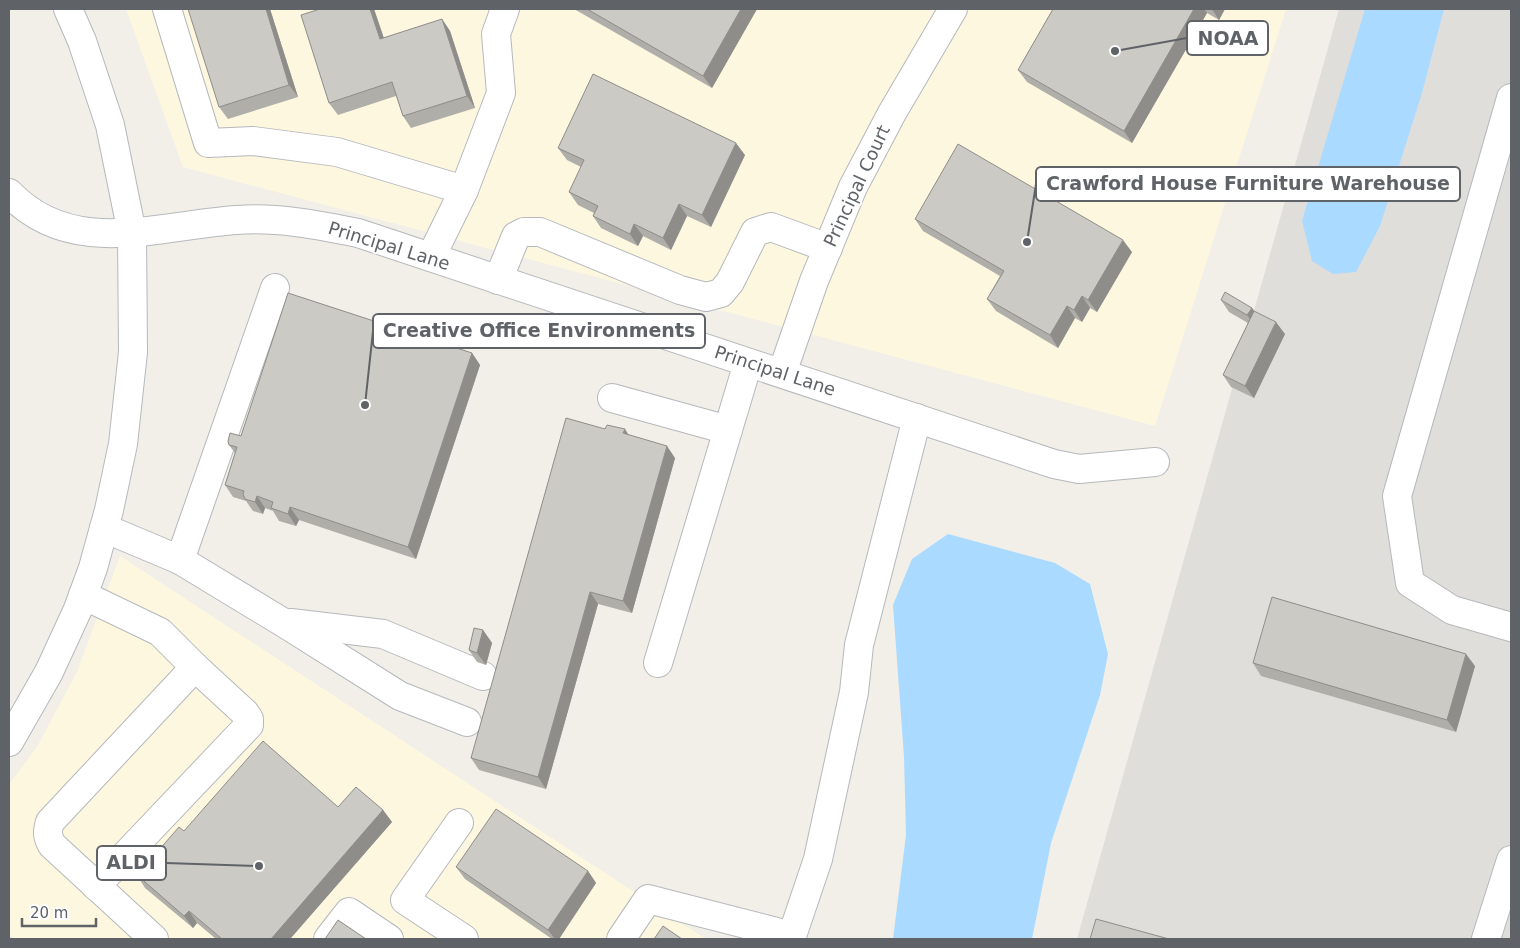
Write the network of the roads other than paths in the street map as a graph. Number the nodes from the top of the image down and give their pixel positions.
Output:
1 (68, 9) edge
2 (167, 9) edge
3 (505, 9) edge
4 (953, 9) edge
5 (1511, 98) edge
6 (464, 190) junction
7 (9, 193) edge
8 (132, 233) junction
9 (828, 248) junction
10 (431, 258) junction
11 (498, 280) junction
12 (275, 288) dead end
13 (748, 363) junction
14 (782, 373) junction
15 (612, 398) dead end
16 (917, 418) junction
17 (728, 430) junction
18 (1155, 462) dead end
19 (104, 528) junction
20 (180, 560) junction
21 (84, 595) junction
22 (284, 623) junction
23 (1511, 627) edge
24 (658, 663) dead end
25 (196, 667) junction
26 (483, 676) dead end
27 (467, 722) dead end
28 (9, 742) edge
29 (459, 823) dead end
30 (1511, 860) edge
31 (96, 886) junction
32 (154, 939) edge
33 (328, 939) edge
34 (389, 939) edge
35 (464, 939) edge
36 (621, 939) edge
37 (1486, 939) edge

1 - 8 street
2 - 6 street
3 - 6 street
4 - 9 street, Principal Court
5 - 23 street
6 - 10 street
7 - 8 street, Principal Lane
8 - 10 street, Principal Lane
8 - 19 street
9 - 11 street
9 - 14 street, Principal Court
10 - 11 street, Principal Lane
11 - 13 street, Principal Lane
12 - 20 street
13 - 14 street, Principal Lane
13 - 17 street
14 - 16 street, Principal Lane
15 - 17 street
16 - 18 street, Principal Lane
16 - 36 street
17 - 24 street
19 - 20 street
19 - 21 street
20 - 22 street
21 - 25 street
21 - 28 street
22 - 26 street
22 - 27 street
25 - 31 street
25 - 31 street
29 - 35 street
30 - 37 street
31 - 32 street
33 - 34 street

